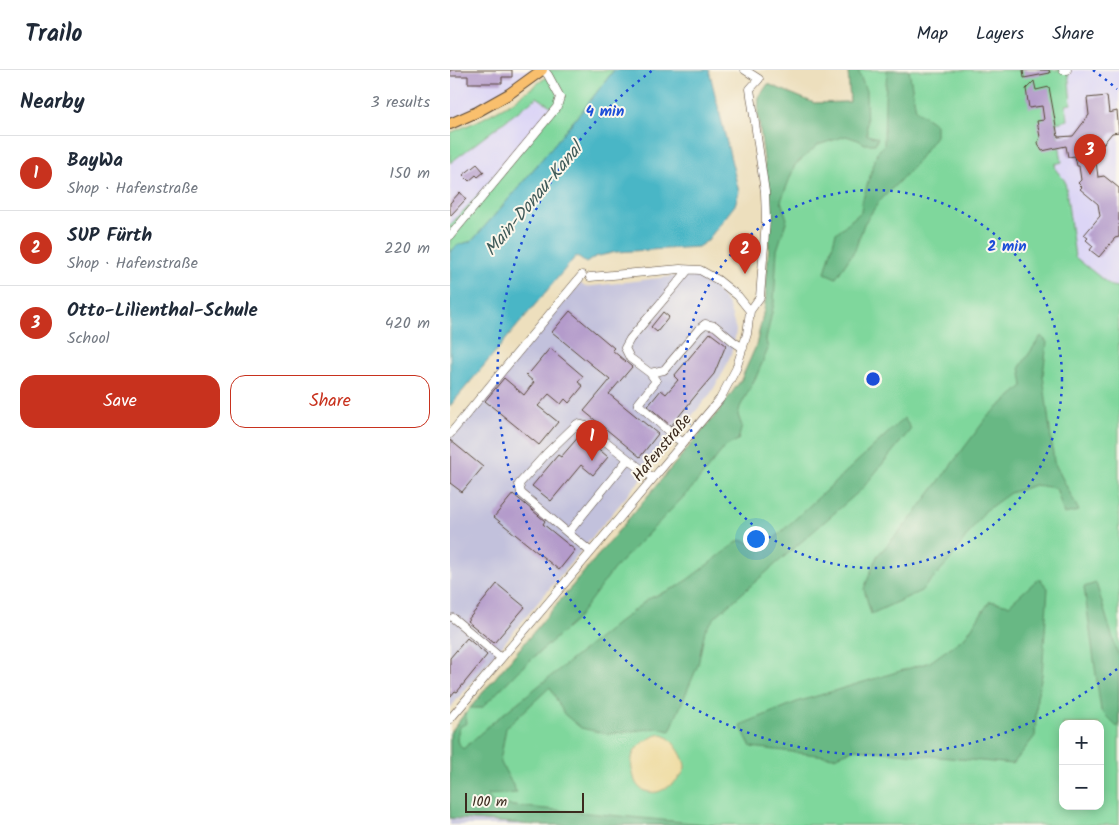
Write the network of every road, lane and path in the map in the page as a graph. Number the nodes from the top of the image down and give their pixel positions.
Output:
1 (543, 70) edge
2 (745, 70) edge
3 (1063, 70) edge
4 (1067, 70) edge
5 (450, 124) edge
6 (450, 236) edge
7 (688, 270) junction
8 (750, 311) junction
9 (743, 348) junction
10 (650, 373) junction
11 (450, 434) edge
12 (683, 442) junction
13 (628, 459) junction
14 (653, 478) junction
15 (568, 534) junction
16 (591, 552) junction
17 (453, 618) dead end
18 (501, 658) junction
19 (450, 719) edge

1 - 5 main road
1 - 6 street
2 - 8 street, Hafenstraße
3 - 4 street
7 - 8 street
7 - 10 street
7 - 11 street
8 - 9 street, Hafenstraße
9 - 10 street
9 - 12 street, Hafenstraße
10 - 12 street
12 - 14 street, Hafenstraße
13 - 14 street
13 - 15 street
13 - 15 street
14 - 16 street, Hafenstraße
15 - 16 street
16 - 18 street, Hafenstraße
17 - 18 street
18 - 19 street, Hafenstraße

